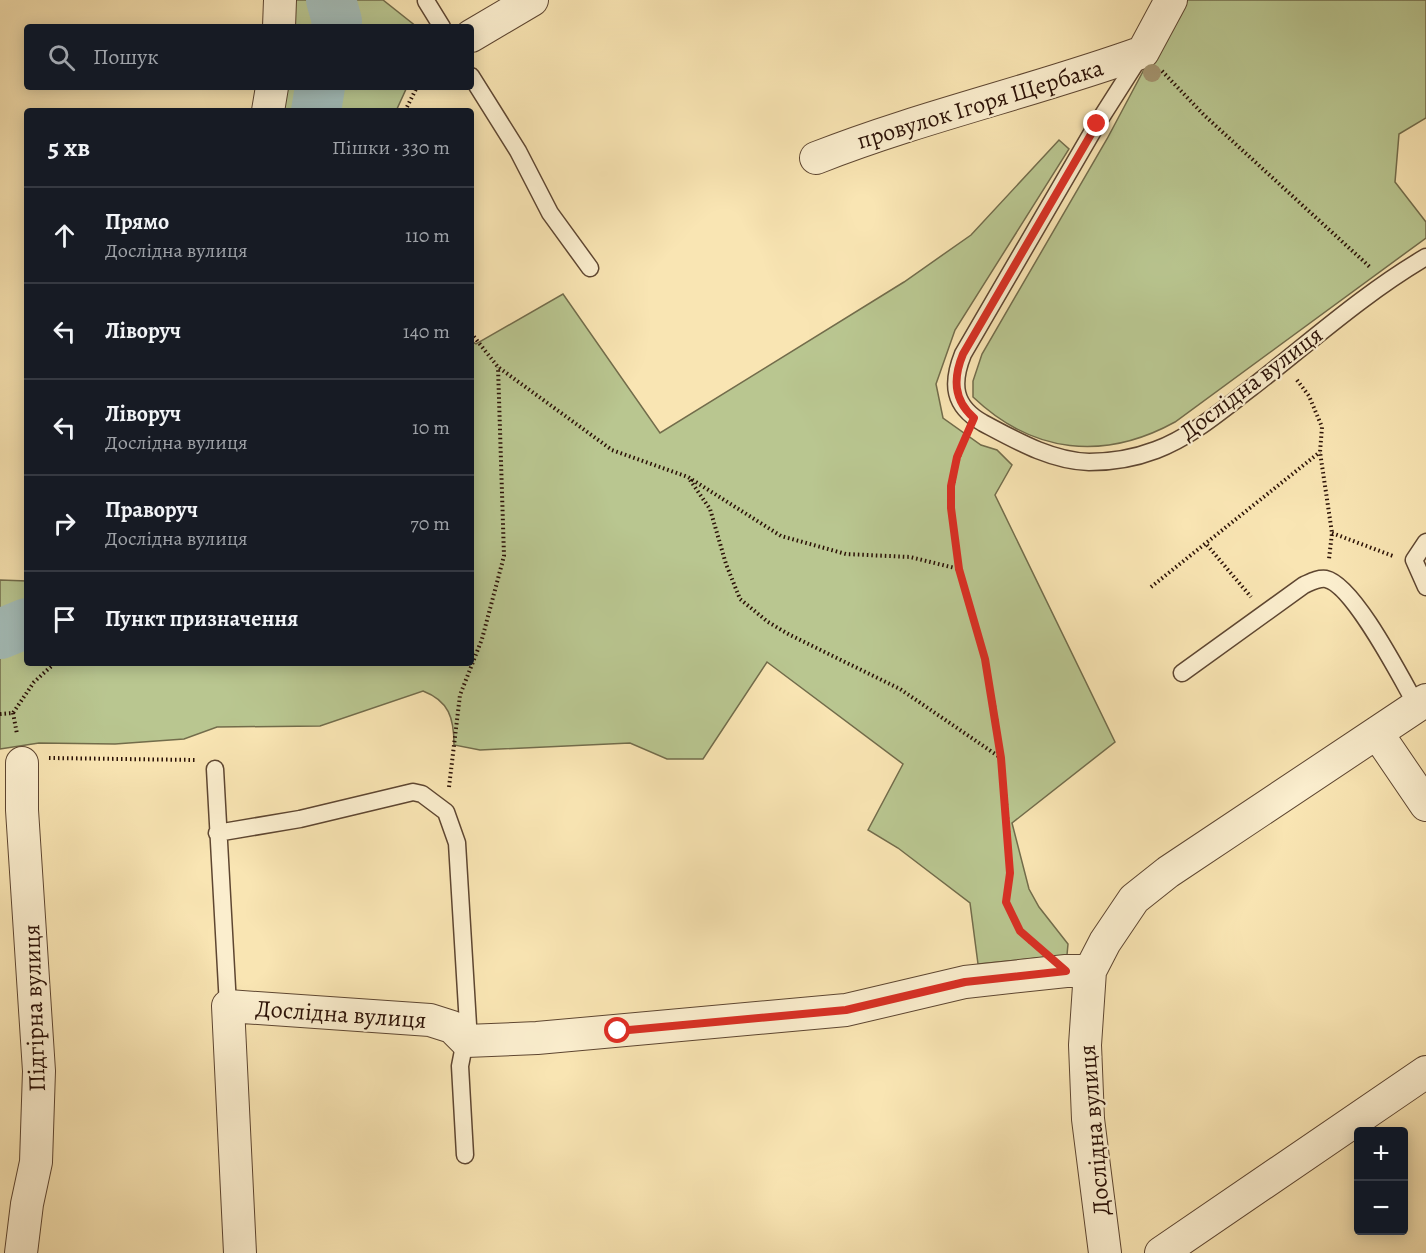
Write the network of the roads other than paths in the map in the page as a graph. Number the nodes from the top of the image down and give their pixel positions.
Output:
1 (280, 0) edge
2 (532, 0) edge
3 (1171, 0) edge
4 (426, 1) edge
5 (279, 24) edge
6 (440, 24) edge
7 (474, 34) edge
8 (1143, 51) junction
9 (474, 81) edge
10 (272, 90) edge
11 (268, 108) edge
12 (816, 158) dead end
13 (1426, 257) edge
14 (590, 268) dead end
15 (1426, 542) edge
16 (1426, 587) edge
17 (1182, 673) dead end
18 (1422, 703) edge
19 (1377, 733) junction
20 (20, 751) road end
21 (215, 769) road end
22 (1426, 805) edge
23 (217, 833) junction
24 (1078, 971) junction
25 (228, 1006) junction
26 (466, 1041) junction
27 (1426, 1072) edge
28 (465, 1155) dead end
29 (21, 1253) edge
30 (240, 1253) edge
31 (1105, 1253) edge
32 (1161, 1253) edge

1 - 5 street
2 - 7 street
3 - 8 street, Дослідна вулиця
4 - 6 lane
8 - 12 street, провулок Ігоря Щербака
8 - 13 lane, Дослідна вулиця
9 - 14 lane
10 - 11 street
15 - 16 lane
17 - 18 lane
18 - 19 street, Дослідна вулиця
19 - 22 street
19 - 24 street, Дослідна вулиця
20 - 29 street, Підгірна вулиця
21 - 23 lane
23 - 25 lane
23 - 26 lane
24 - 26 street
24 - 31 street, Дослідна вулиця
25 - 26 street, Дослідна вулиця
25 - 30 street
26 - 28 lane
27 - 32 street

